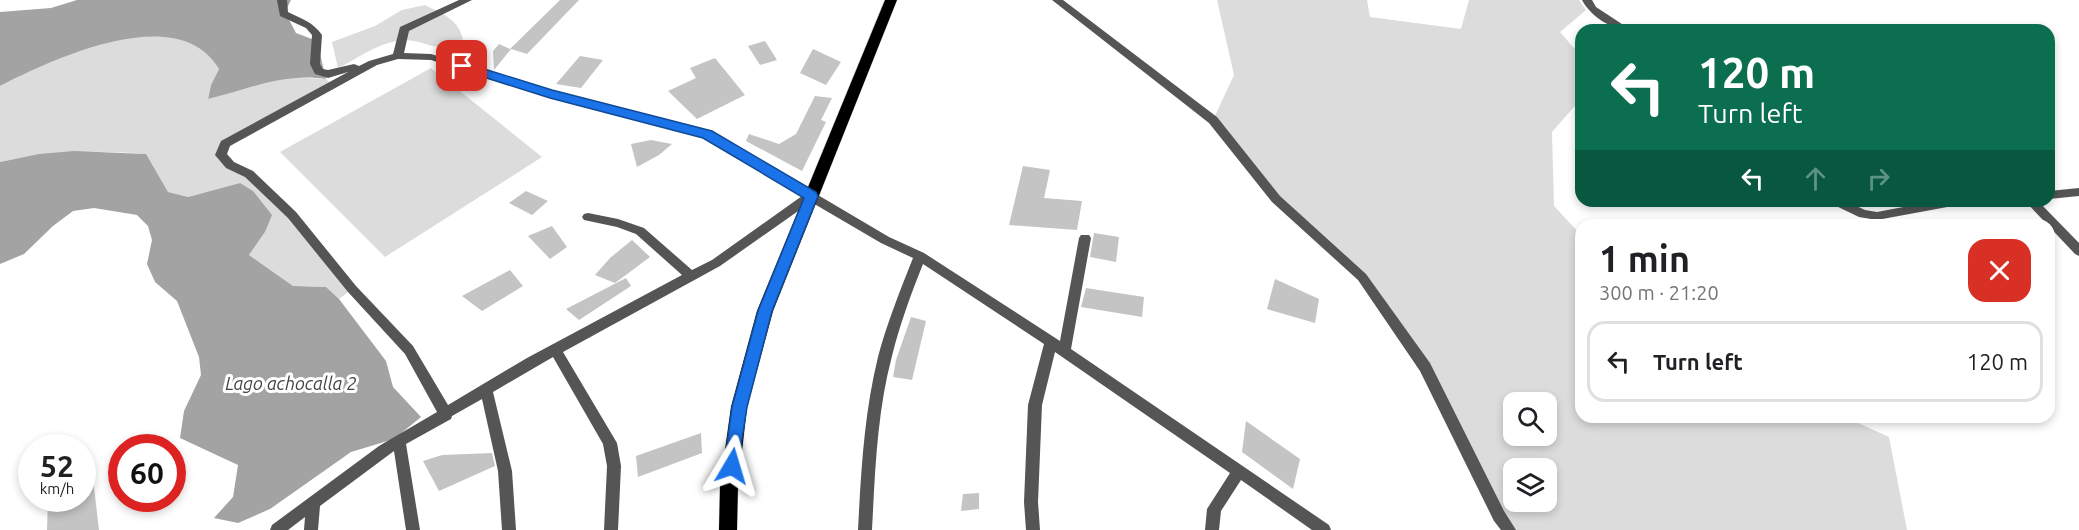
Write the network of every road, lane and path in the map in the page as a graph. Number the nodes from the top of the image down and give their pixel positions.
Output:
1 (282, 0) edge
2 (467, 0) edge
3 (891, 0) edge
4 (1057, 0) edge
5 (1587, 0) edge
6 (1616, 24) edge
7 (398, 56) junction
8 (373, 63) junction
9 (2079, 192) edge
10 (2055, 194) edge
11 (811, 196) junction
12 (1848, 207) edge
13 (1926, 207) edge
14 (2037, 207) edge
15 (588, 217) dead end
16 (2048, 219) edge
17 (2055, 226) edge
18 (1084, 238) dead end
19 (2079, 251) edge
20 (920, 256) junction
21 (691, 276) junction
22 (1051, 342) junction
23 (555, 350) junction
24 (1064, 351) junction
25 (486, 389) junction
26 (446, 415) junction
27 (399, 441) junction
28 (1239, 471) junction
29 (313, 503) junction
30 (277, 530) edge
31 (311, 530) edge
32 (413, 530) edge
33 (508, 530) edge
34 (611, 530) edge
35 (728, 530) edge
36 (865, 530) edge
37 (1033, 530) edge
38 (1212, 530) edge
39 (1324, 530) edge
40 (1509, 530) edge

1 - 8 street
2 - 7 street
3 - 11 main road
4 - 40 street
5 - 6 street
7 - 8 street
7 - 11 street
8 - 26 street
9 - 10 street
11 - 20 street
11 - 21 street
11 - 35 main road
12 - 13 street
14 - 16 street
15 - 21 street
17 - 19 street
18 - 24 street
20 - 22 street
20 - 36 street
21 - 23 street
22 - 24 street
22 - 37 street
23 - 25 street
23 - 34 street
24 - 28 street
25 - 26 street
25 - 33 street
26 - 27 street
27 - 29 street
27 - 32 street
28 - 38 street
28 - 39 street
29 - 30 street
29 - 31 street

